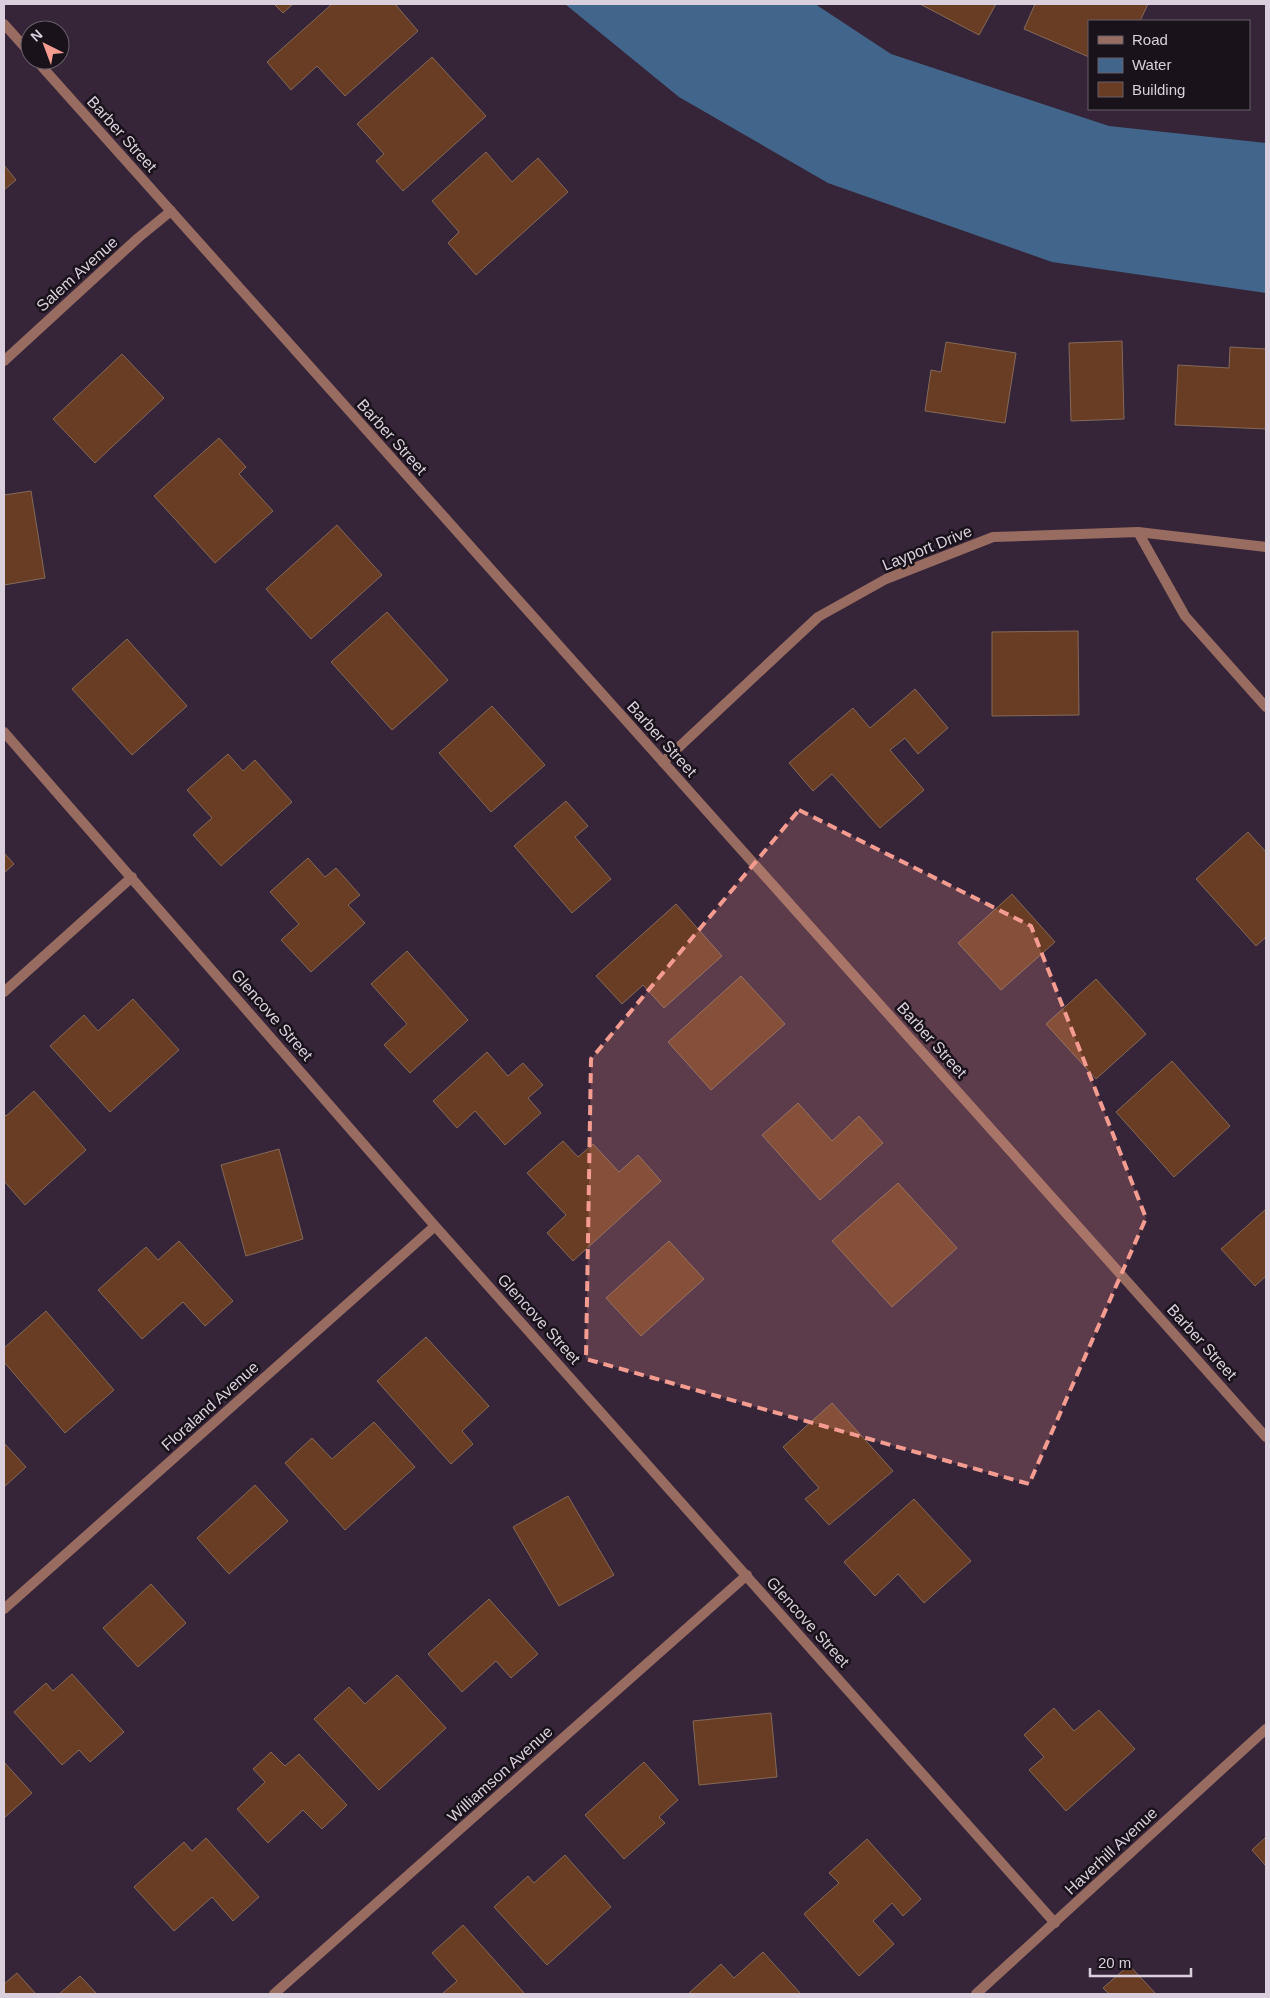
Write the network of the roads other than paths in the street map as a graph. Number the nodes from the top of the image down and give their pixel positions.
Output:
1 (4, 24) edge
2 (20, 42) edge
3 (45, 70) edge
4 (171, 211) junction
5 (4, 361) edge
6 (1138, 532) junction
7 (1266, 547) edge
8 (1266, 708) edge
9 (4, 732) edge
10 (663, 762) junction
11 (132, 877) junction
12 (4, 992) edge
13 (435, 1226) junction
14 (1266, 1437) edge
15 (747, 1575) junction
16 (4, 1609) edge
17 (1266, 1729) edge
18 (1055, 1924) junction
19 (274, 1994) edge
20 (976, 1994) edge

1 - 2 street
3 - 4 street, Barber Street
4 - 5 street, Salem Avenue
4 - 10 street, Barber Street
6 - 7 street, Layport Drive
6 - 8 street
6 - 10 street, Layport Drive
9 - 11 street, Glencove Street
10 - 14 street, Barber Street
11 - 12 street
11 - 13 street, Glencove Street
13 - 15 street, Glencove Street
13 - 16 street, Floraland Avenue
15 - 18 street, Glencove Street
15 - 19 street, Williamson Avenue
17 - 18 street, Haverhill Avenue
18 - 20 street, Haverhill Avenue

